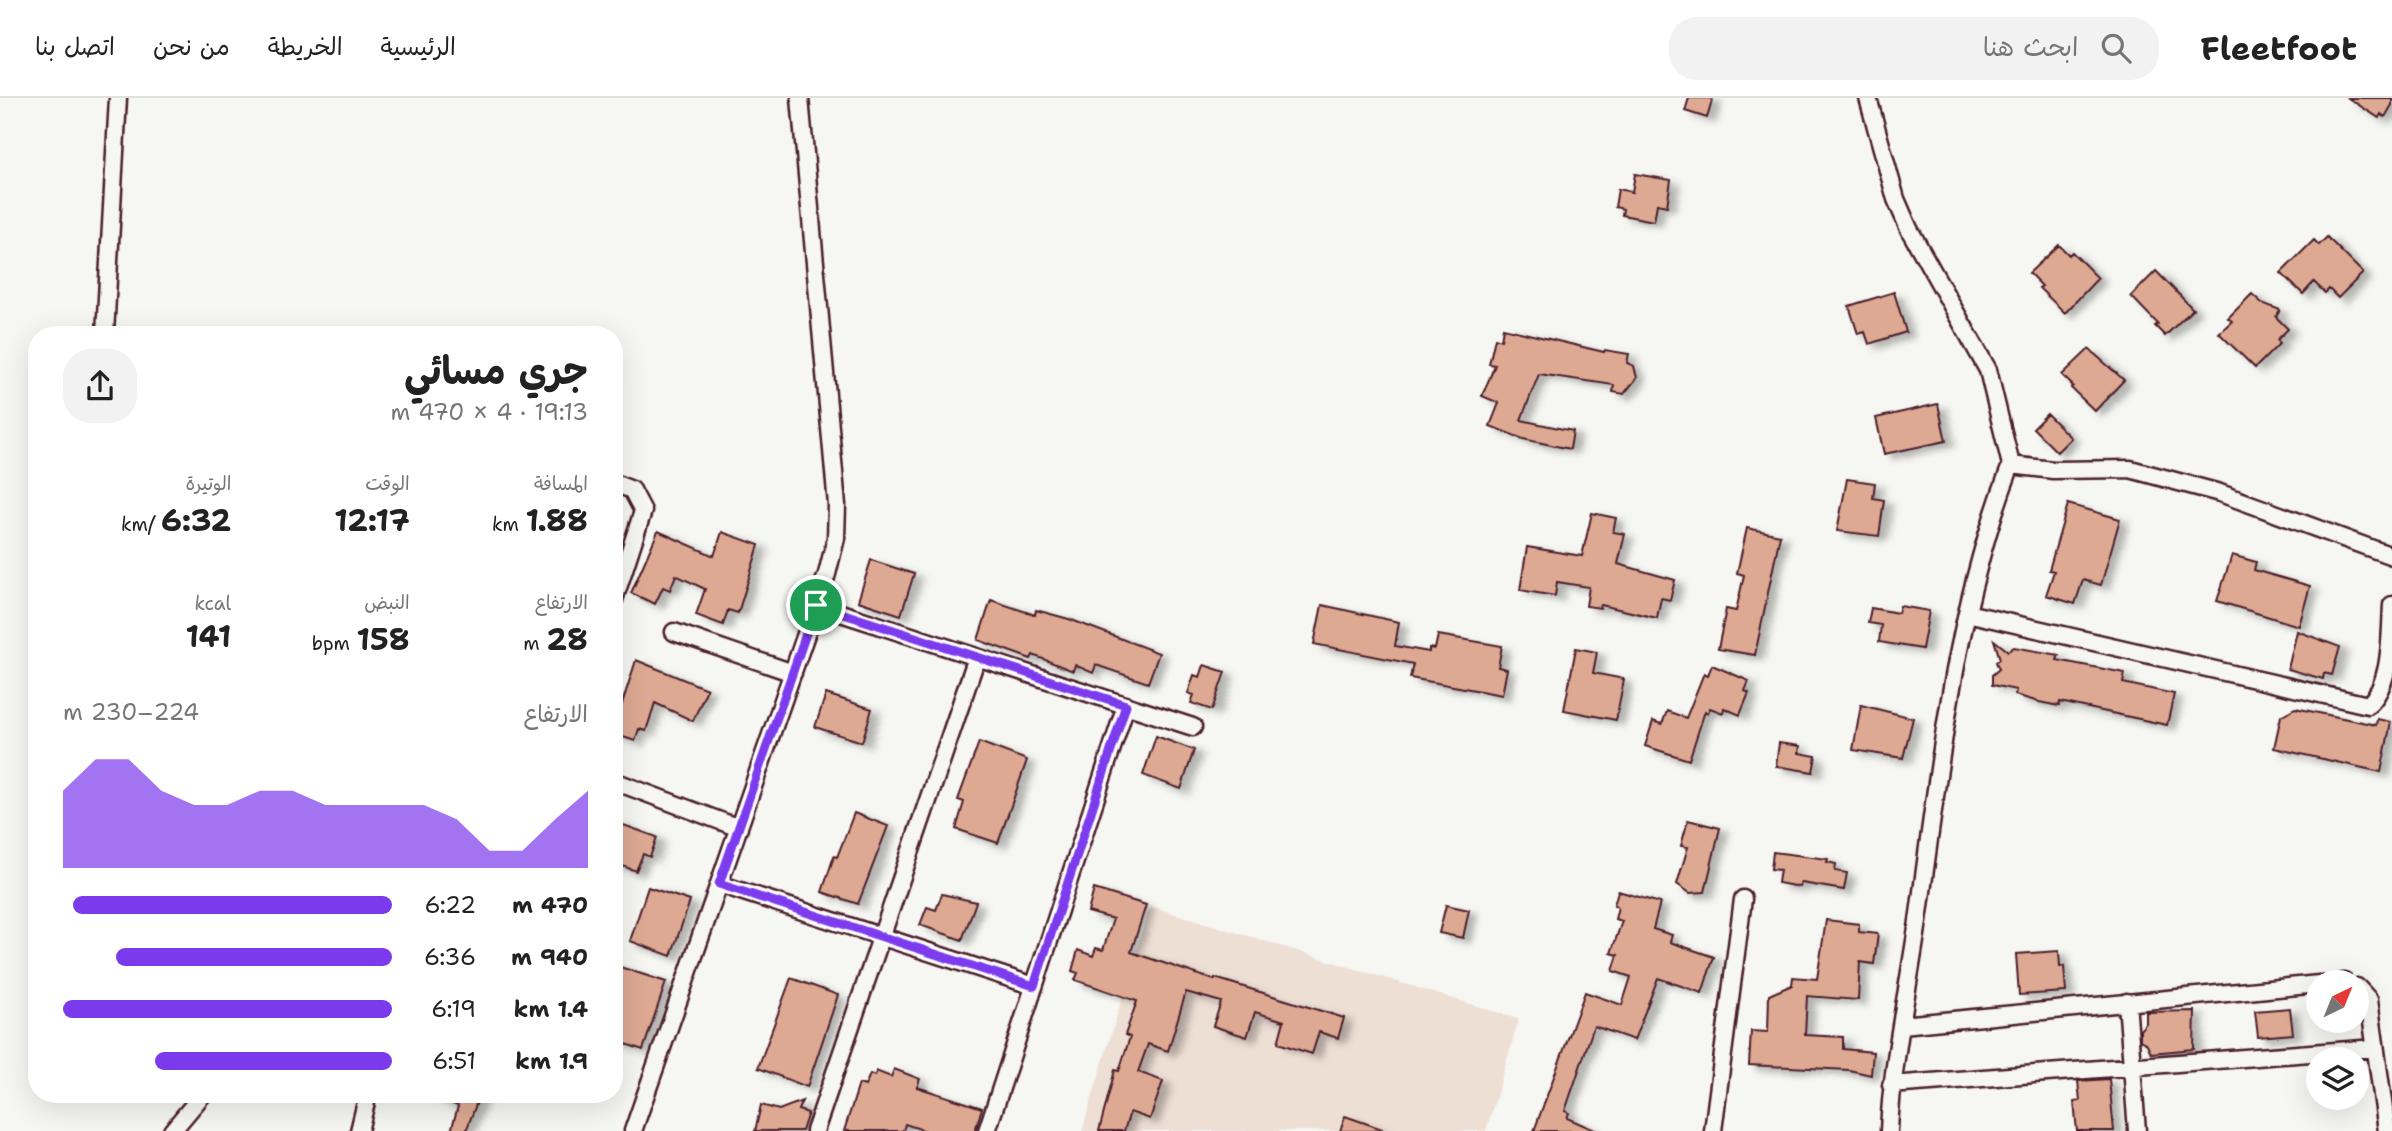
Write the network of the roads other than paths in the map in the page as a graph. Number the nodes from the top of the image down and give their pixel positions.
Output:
1 (118, 98) edge
2 (800, 98) edge
3 (1868, 98) edge
4 (105, 326) edge
5 (2011, 466) junction
6 (623, 486) edge
7 (2392, 556) edge
8 (623, 572) edge
9 (816, 605) junction
10 (2392, 605) edge
11 (1967, 613) junction
12 (674, 632) dead end
13 (977, 657) junction
14 (793, 673) junction
15 (1126, 705) junction
16 (1194, 727) dead end
17 (623, 784) edge
18 (739, 828) junction
19 (719, 884) junction
20 (1743, 899) dead end
21 (880, 936) junction
22 (2306, 985) edge
23 (1034, 986) junction
24 (2127, 1002) junction
25 (2370, 1008) edge
26 (1902, 1026) junction
27 (2375, 1048) junction
28 (2134, 1066) junction
29 (1891, 1085) junction
30 (195, 1103) edge
31 (366, 1103) edge
32 (172, 1131) edge
33 (359, 1131) edge
34 (633, 1131) edge
35 (815, 1131) edge
36 (987, 1131) edge
37 (1713, 1131) edge
38 (1889, 1131) edge
39 (2137, 1131) edge
40 (2387, 1131) edge

1 - 4 street
2 - 9 street
3 - 5 street
5 - 7 street
5 - 11 street
6 - 8 street
9 - 13 street
9 - 14 street
10 - 11 street
11 - 26 street
12 - 14 street
13 - 15 street
13 - 21 street
14 - 18 street
15 - 16 street
15 - 23 street
17 - 18 street
18 - 19 street
19 - 21 street
19 - 34 street
20 - 37 street
21 - 23 street
21 - 35 street
22 - 24 street
23 - 36 street
24 - 26 street
24 - 28 street
25 - 27 street
26 - 29 street
27 - 28 street
27 - 40 street
28 - 29 street
28 - 39 street
29 - 38 street
30 - 32 street
31 - 33 street

